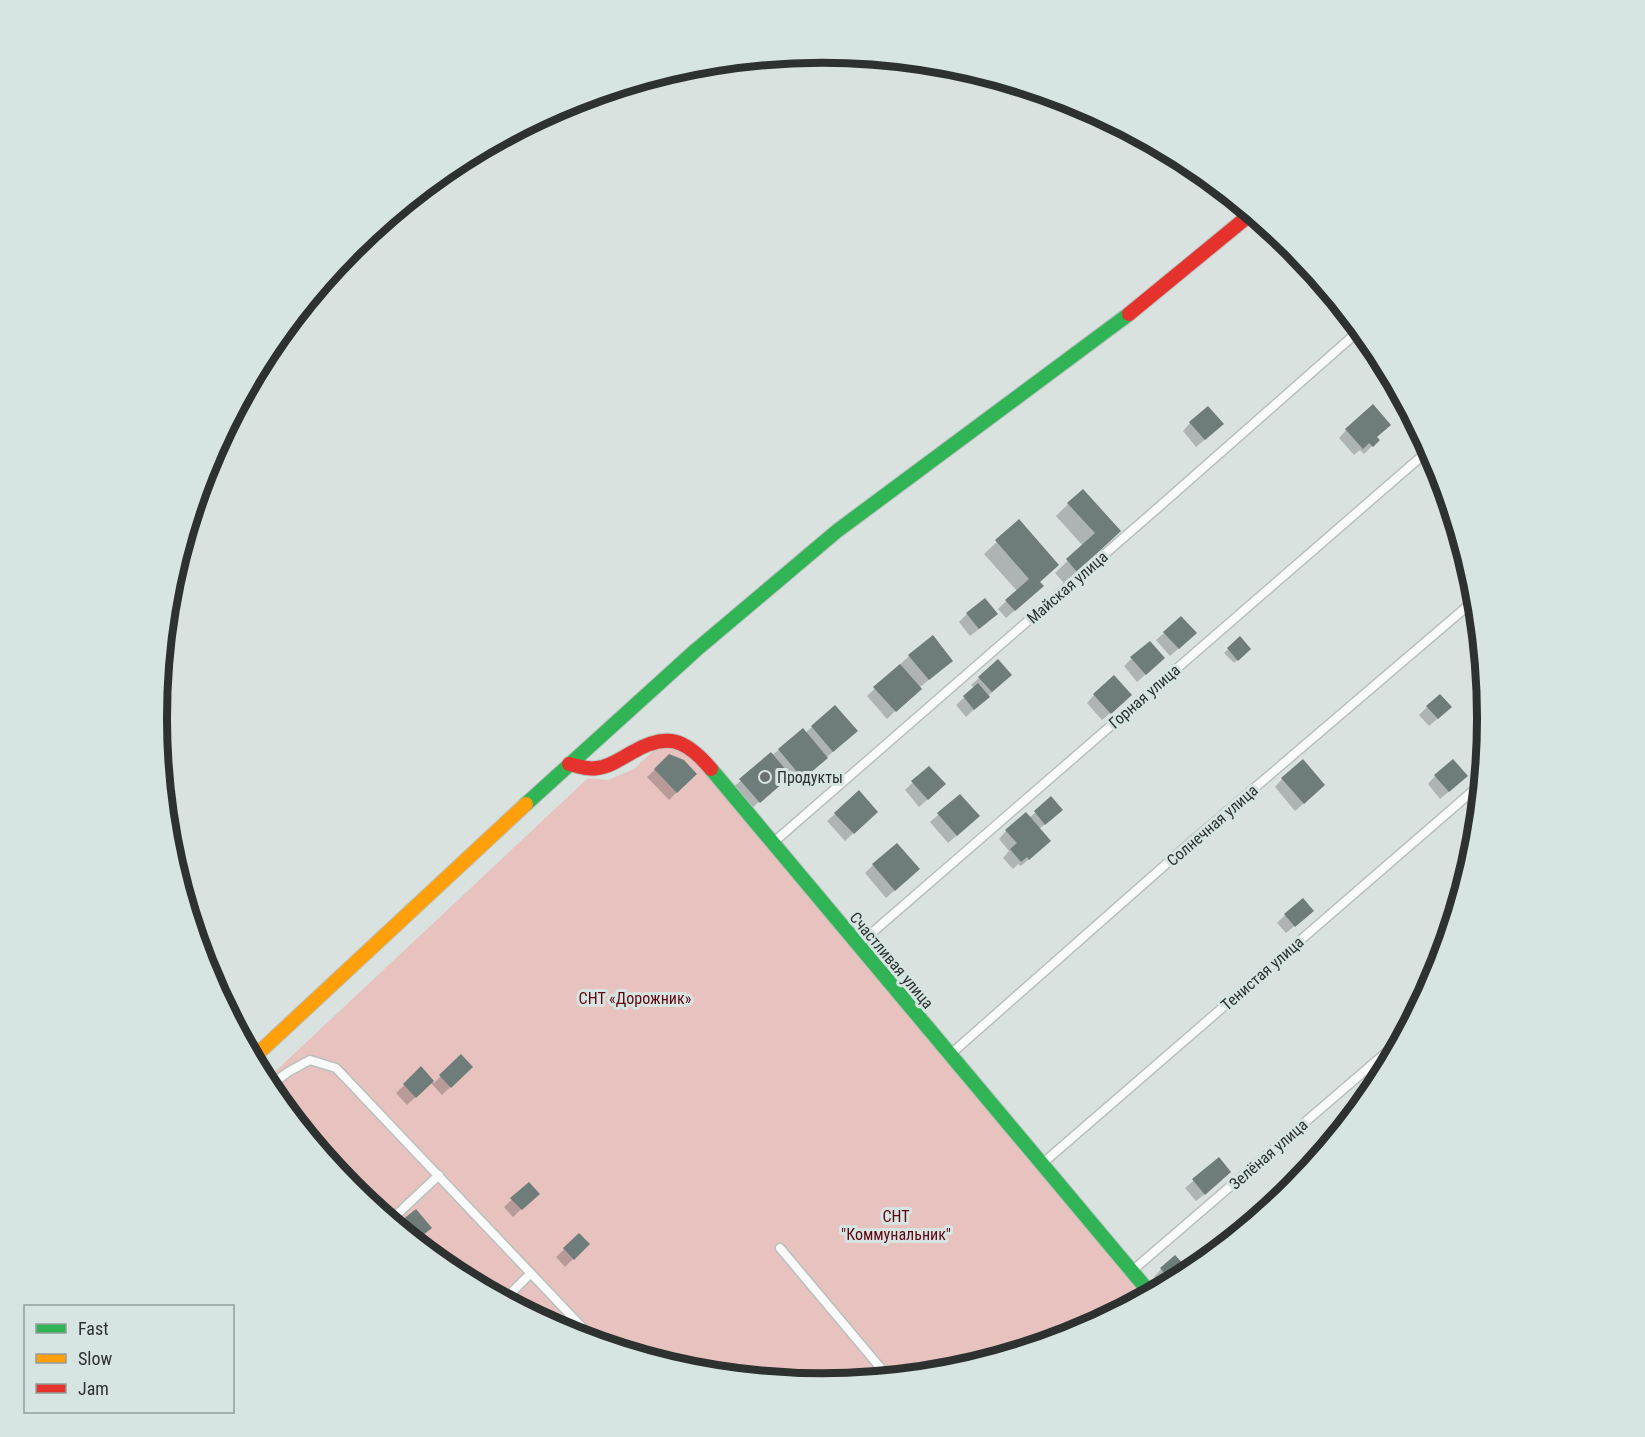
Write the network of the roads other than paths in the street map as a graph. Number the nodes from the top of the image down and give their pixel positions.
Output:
1 (1246, 218) edge
2 (1354, 334) edge
3 (1422, 456) edge
4 (1468, 606) edge
5 (569, 764) junction
6 (1474, 790) edge
7 (773, 843) junction
8 (858, 945) junction
9 (259, 1053) edge
10 (1386, 1053) edge
11 (950, 1055) junction
12 (276, 1081) edge
13 (1042, 1164) junction
14 (439, 1175) junction
15 (396, 1216) edge
16 (780, 1248) dead end
17 (1132, 1271) junction
18 (531, 1273) junction
19 (1146, 1288) edge
20 (510, 1294) edge
21 (583, 1328) edge
22 (883, 1371) edge

1 - 5 main road
2 - 7 lane, Майская улица
3 - 8 lane, Горная улица
4 - 11 lane, Солнечная улица
5 - 7 main road, Счастливая улица
5 - 9 main road
6 - 13 lane, Тенистая улица
7 - 8 main road, Счастливая улица
8 - 11 main road, Счастливая улица
10 - 17 lane, Зелёная улица
11 - 13 main road, Счастливая улица
12 - 14 lane
13 - 17 main road, Счастливая улица
14 - 15 lane
14 - 18 lane
16 - 22 lane
17 - 19 main road, Счастливая улица
18 - 20 lane
18 - 21 lane

